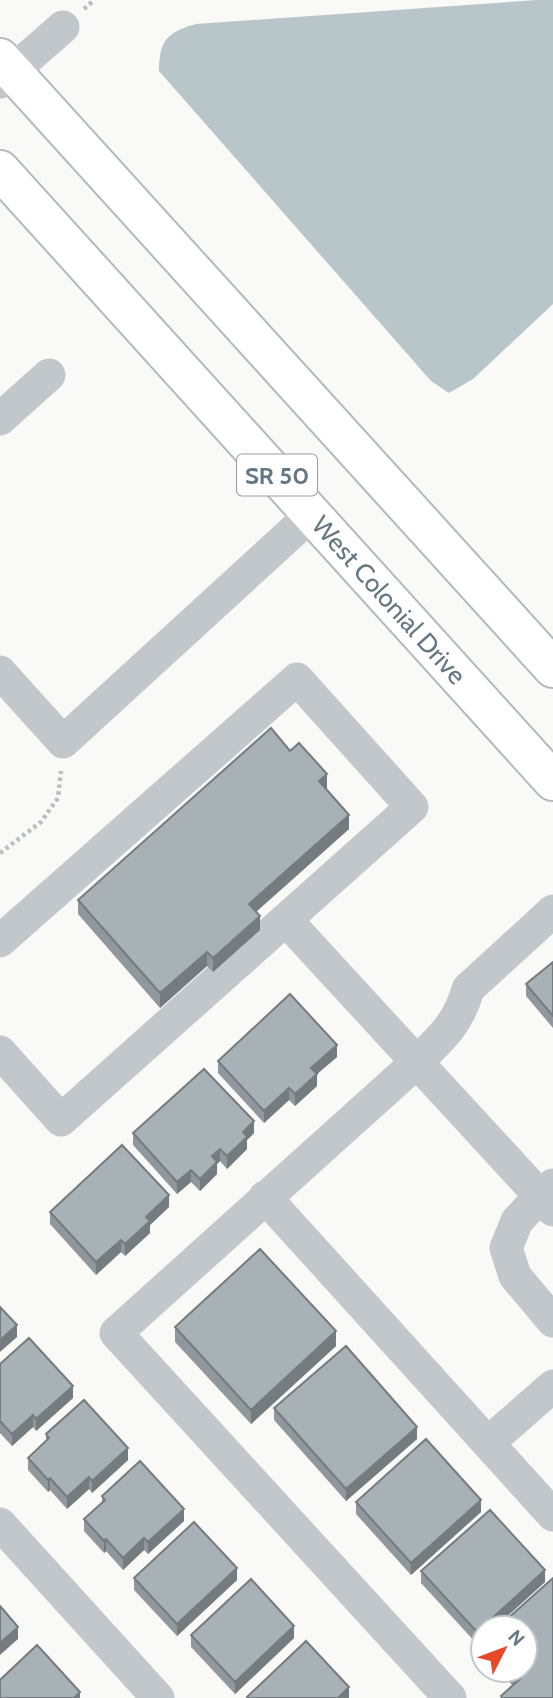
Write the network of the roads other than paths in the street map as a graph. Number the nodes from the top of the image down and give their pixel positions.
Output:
1 (63, 27) dead end
2 (4, 70) edge
3 (0, 170) edge
4 (49, 375) dead end
5 (0, 419) edge
6 (312, 514) junction
7 (553, 668) edge
8 (0, 671) edge
9 (553, 781) edge
10 (553, 911) edge
11 (286, 921) junction
12 (0, 941) edge
13 (0, 1052) edge
14 (417, 1062) junction
15 (265, 1197) junction
16 (549, 1197) edge
17 (553, 1321) edge
18 (553, 1386) edge
19 (488, 1443) junction
20 (553, 1515) edge
21 (0, 1524) edge
22 (12, 1546) edge
23 (158, 1698) edge
24 (450, 1698) edge

1 - 2 street
2 - 7 highway, SR 50
3 - 6 highway, West Colonial Drive / SR 50
4 - 5 street
6 - 8 street
6 - 9 highway, West Colonial Drive / SR 50
10 - 14 street
11 - 12 street
11 - 13 street
11 - 14 street
14 - 15 street
14 - 16 street
15 - 19 street
15 - 24 street
16 - 17 street
18 - 19 street
19 - 20 street
21 - 22 street
22 - 23 street

